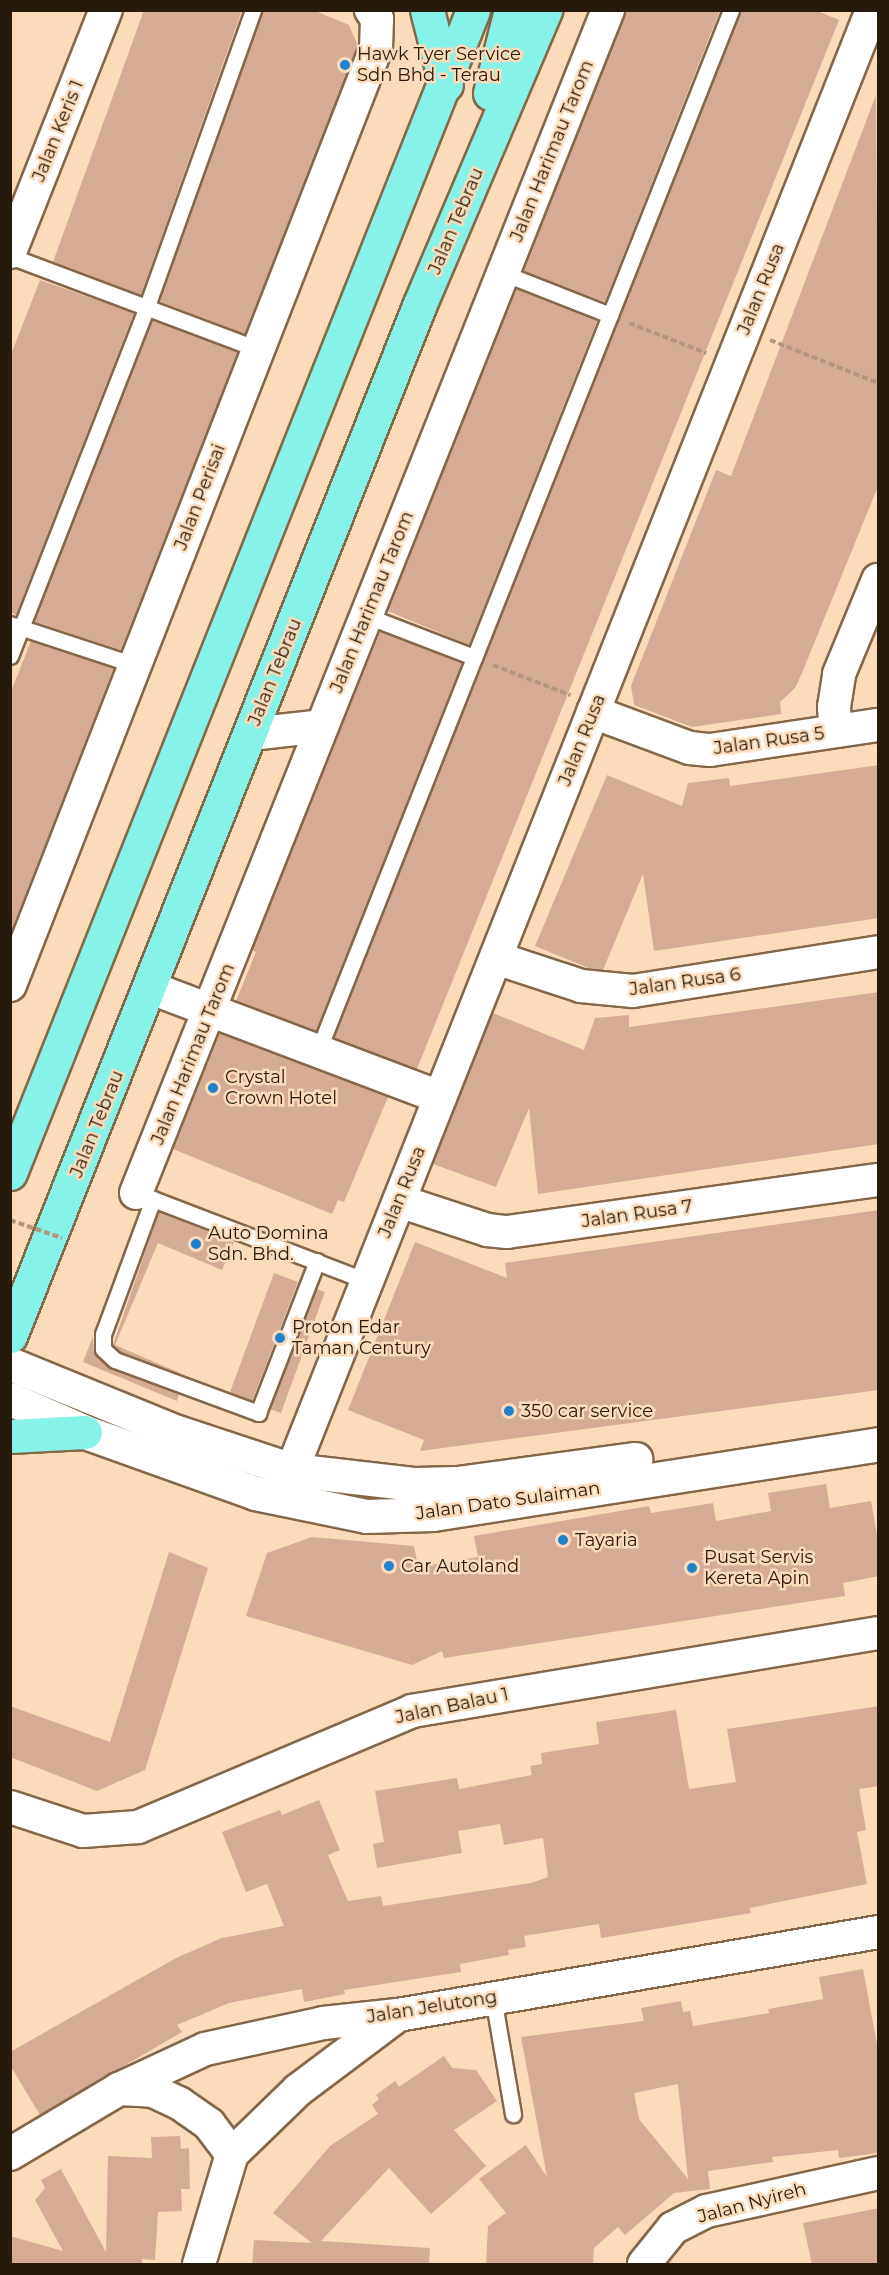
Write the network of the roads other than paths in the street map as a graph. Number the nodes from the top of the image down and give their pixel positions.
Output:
1 (106, 10) edge
2 (253, 10) edge
3 (371, 10) edge
4 (427, 10) edge
5 (473, 10) edge
6 (512, 10) edge
7 (546, 10) edge
8 (608, 10) edge
9 (731, 10) edge
10 (872, 10) edge
11 (446, 85) junction
12 (13, 240) edge
13 (503, 273) junction
14 (419, 306) junction
15 (146, 309) junction
16 (610, 315) junction
17 (258, 349) junction
18 (879, 580) edge
19 (368, 616) junction
20 (16, 626) edge
21 (10, 656) edge
22 (474, 657) junction
23 (135, 665) junction
24 (594, 709) junction
25 (879, 725) edge
26 (322, 726) junction
27 (836, 731) junction
28 (251, 734) junction
29 (879, 952) edge
30 (496, 958) junction
31 (11, 983) edge
32 (152, 988) junction
33 (211, 1010) junction
34 (318, 1050) junction
35 (440, 1097) junction
36 (10, 1173) edge
37 (879, 1180) edge
38 (145, 1196) junction
39 (399, 1201) junction
40 (317, 1261) junction
41 (367, 1281) junction
42 (10, 1336) edge
43 (10, 1364) edge
44 (10, 1399) edge
45 (879, 1423) edge
46 (86, 1432) junction
47 (10, 1436) edge
48 (879, 1444) edge
49 (292, 1470) junction
50 (879, 1633) edge
51 (10, 1807) edge
52 (879, 1932) edge
53 (493, 1997) junction
54 (398, 2015) junction
55 (119, 2089) junction
56 (513, 2114) dead end
57 (10, 2154) edge
58 (232, 2154) junction
59 (879, 2173) edge
60 (199, 2265) edge
61 (644, 2265) edge

1 - 12 street, Jalan Keris 1
2 - 15 lane
3 - 17 street, Jalan Perisai
4 - 11 highway
5 - 11 highway
6 - 14 highway
7 - 14 highway, Jalan Tebrau
8 - 13 street, Jalan Harimau Tarom
9 - 16 lane
10 - 24 street, Jalan Rusa
11 - 36 highway
12 - 15 lane
13 - 16 lane
13 - 19 street, Jalan Harimau Tarom
14 - 28 highway, Jalan Tebrau
15 - 17 lane
15 - 20 lane
16 - 22 lane
17 - 23 street, Jalan Perisai
18 - 27 street
19 - 22 lane
19 - 26 street, Jalan Harimau Tarom
20 - 21 lane
20 - 23 lane
22 - 34 lane
23 - 31 street, Jalan Perisai
24 - 27 street, Jalan Rusa 5
24 - 30 street, Jalan Rusa
25 - 27 street, Jalan Rusa 5
26 - 28 street
26 - 33 street, Jalan Harimau Tarom
28 - 32 highway, Jalan Tebrau
29 - 30 street, Jalan Rusa 6
30 - 35 street, Jalan Rusa
32 - 33 street
32 - 42 highway, Jalan Tebrau
33 - 34 street
33 - 38 street, Jalan Harimau Tarom
34 - 35 street
35 - 39 street, Jalan Rusa
37 - 39 street, Jalan Rusa 7
38 - 40 lane
38 - 40 lane
39 - 41 street, Jalan Rusa
40 - 41 lane
41 - 49 street, Jalan Rusa
43 - 49 street, Jalan Dato Sulaiman
44 - 46 street, Jalan Dato Sulaiman
45 - 49 street, Jalan Dato Sulaiman
46 - 47 highway
46 - 48 street, Jalan Dato Sulaiman
50 - 51 street, Jalan Balau 1
52 - 53 street, Jalan Jelutong
53 - 54 street, Jalan Jelutong
53 - 56 lane
54 - 55 street, Jalan Jelutong
54 - 58 street
55 - 57 street, Jalan Jelutong
55 - 58 street
58 - 60 street
59 - 61 street, Jalan Nyireh

